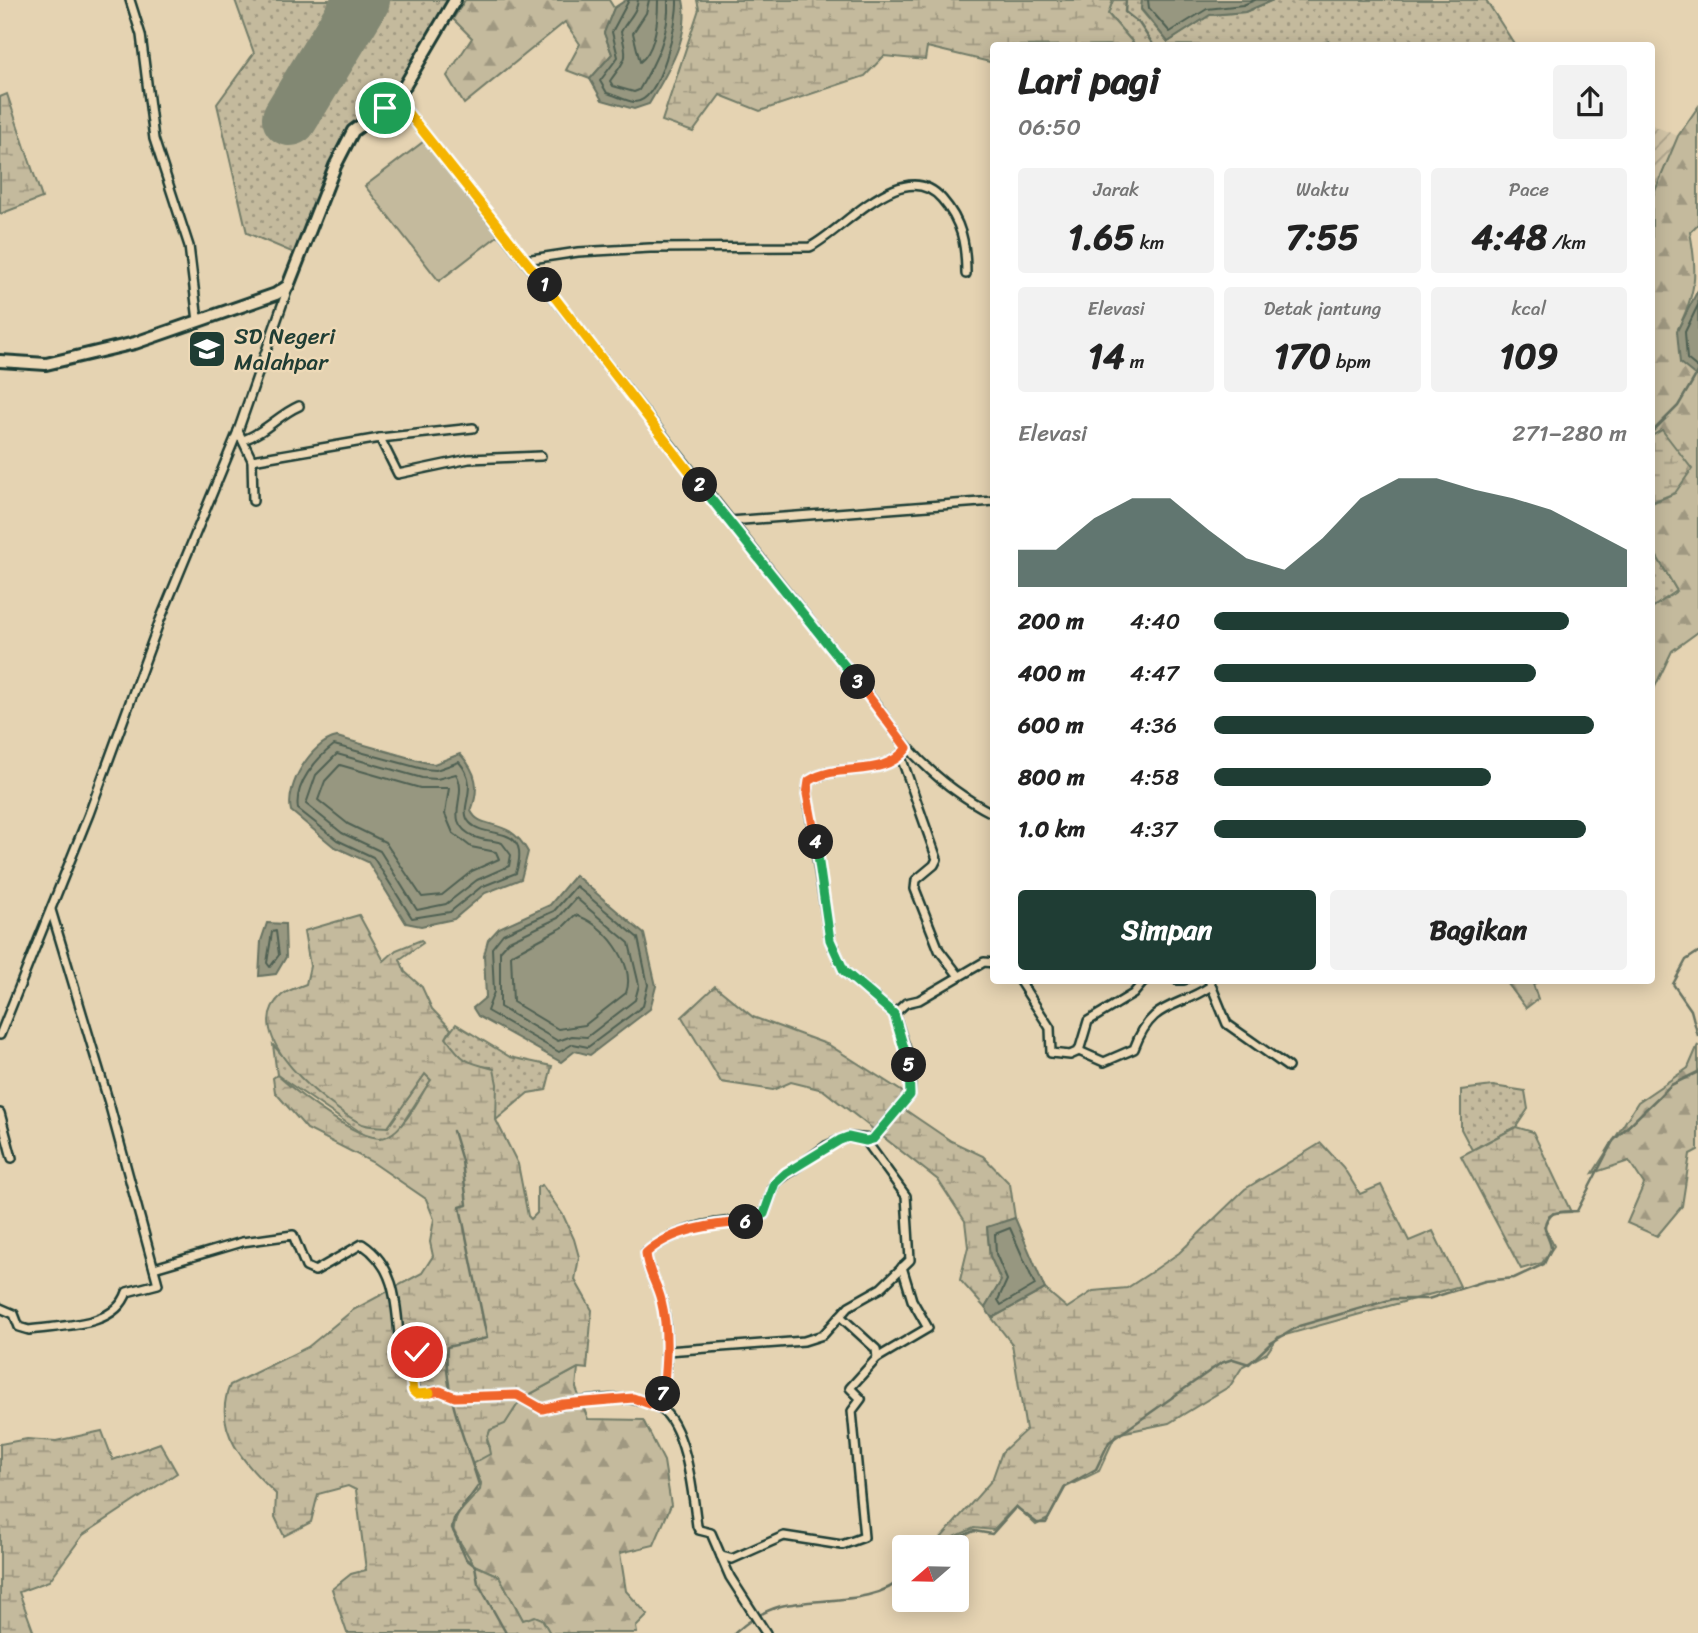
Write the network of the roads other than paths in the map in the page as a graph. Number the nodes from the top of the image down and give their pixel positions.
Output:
1 (130, 0) edge
2 (455, 0) edge
3 (397, 99) junction
4 (525, 260) junction
5 (965, 274) dead end
6 (288, 286) junction
7 (198, 321) junction
8 (0, 361) edge
9 (299, 406) dead end
10 (473, 428) dead end
11 (238, 431) junction
12 (380, 439) junction
13 (243, 440) junction
14 (541, 456) dead end
15 (252, 460) junction
16 (253, 501) dead end
17 (990, 501) edge
18 (730, 521) junction
19 (907, 748) junction
20 (901, 757) junction
21 (990, 811) edge
22 (51, 910) junction
23 (990, 963) edge
24 (959, 976) junction
25 (1022, 984) edge
26 (1142, 984) edge
27 (1209, 984) edge
28 (1210, 984) edge
29 (894, 1014) junction
30 (0, 1035) edge
31 (1079, 1051) junction
32 (1288, 1067) dead end
33 (0, 1113) edge
34 (866, 1141) junction
35 (12, 1158) dead end
36 (902, 1267) junction
37 (155, 1268) junction
38 (0, 1308) edge
39 (840, 1316) junction
40 (667, 1351) junction
41 (877, 1359) junction
42 (661, 1408) junction
43 (721, 1556) junction
44 (766, 1633) edge

1 - 7 street
2 - 3 street
3 - 4 street
3 - 6 street
4 - 5 street
4 - 18 street
6 - 7 street
6 - 11 street
7 - 8 street
9 - 13 street
10 - 12 street
11 - 13 street
11 - 22 street
12 - 14 street
12 - 15 street
13 - 15 street
15 - 16 street
17 - 18 street
18 - 19 street
19 - 20 street
19 - 21 street
20 - 24 street
20 - 29 street
22 - 30 street
22 - 37 street
23 - 24 street
24 - 29 street
25 - 31 street
26 - 31 street
27 - 31 street
28 - 32 street
29 - 34 street
33 - 35 street
34 - 36 street
34 - 40 street
36 - 39 street
36 - 41 street
37 - 38 street
37 - 42 street
39 - 40 street
39 - 41 street
40 - 42 street
41 - 43 street
42 - 43 street
43 - 44 street

